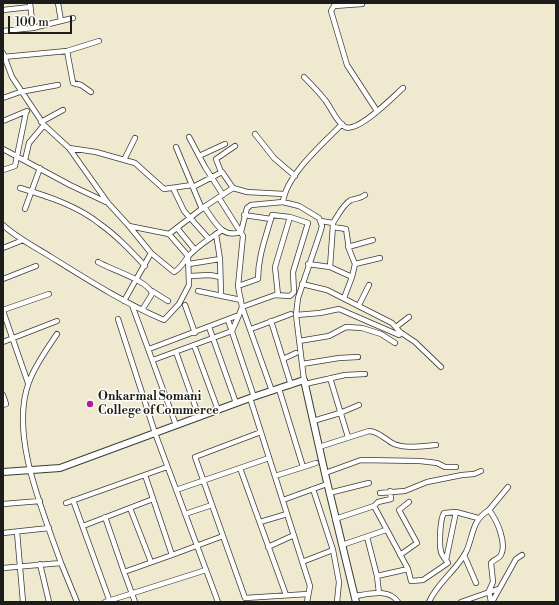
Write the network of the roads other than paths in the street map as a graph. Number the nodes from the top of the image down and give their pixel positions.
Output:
1 (58, 3) edge
2 (362, 4) edge
3 (30, 5) edge
4 (3, 10) edge
5 (73, 18) dead end
6 (61, 21) junction
7 (33, 28) junction
8 (3, 31) edge
9 (99, 41) dead end
10 (67, 51) junction
11 (3, 56) edge
12 (304, 77) dead end
13 (58, 85) dead end
14 (403, 88) dead end
15 (20, 92) junction
16 (91, 92) dead end
17 (3, 98) edge
18 (33, 109) junction
19 (63, 110) dead end
20 (377, 111) junction
21 (26, 112) junction
22 (3, 121) edge
23 (43, 124) junction
24 (342, 124) junction
25 (255, 134) dead end
26 (189, 137) dead end
27 (135, 138) dead end
28 (225, 144) dead end
29 (235, 146) dead end
30 (176, 147) dead end
31 (69, 148) junction
32 (3, 149) edge
33 (199, 156) junction
34 (17, 157) junction
35 (25, 160) junction
36 (124, 160) junction
37 (40, 168) junction
38 (3, 170) edge
39 (221, 172) junction
40 (295, 176) junction
41 (211, 177) junction
42 (192, 186) junction
43 (20, 188) dead end
44 (173, 188) junction
45 (233, 188) junction
46 (31, 191) junction
47 (284, 194) junction
48 (365, 195) dead end
49 (221, 196) junction
50 (283, 202) junction
51 (108, 203) junction
52 (203, 208) junction
53 (25, 209) dead end
54 (244, 215) junction
55 (290, 217) junction
56 (190, 218) junction
57 (271, 219) junction
58 (321, 222) junction
59 (3, 225) edge
60 (333, 225) junction
61 (129, 226) junction
62 (177, 228) junction
63 (222, 230) junction
64 (169, 234) junction
65 (216, 234) junction
66 (242, 234) junction
67 (209, 239) junction
68 (373, 240) dead end
69 (21, 241) junction
70 (348, 247) junction
71 (3, 248) edge
72 (195, 250) junction
73 (151, 253) junction
74 (188, 256) junction
75 (380, 258) dead end
76 (220, 260) junction
77 (98, 262) dead end
78 (189, 264) junction
79 (308, 264) junction
80 (355, 264) junction
81 (36, 266) dead end
82 (145, 266) junction
83 (330, 267) junction
84 (190, 276) junction
85 (220, 277) junction
86 (352, 277) junction
87 (3, 279) edge
88 (136, 280) junction
89 (302, 284) junction
90 (369, 284) dead end
91 (238, 286) junction
92 (198, 291) dead end
93 (152, 292) junction
94 (49, 294) dead end
95 (221, 295) junction
96 (278, 295) junction
97 (344, 298) junction
98 (124, 300) junction
99 (241, 300) junction
100 (168, 301) dead end
101 (132, 305) junction
102 (185, 305) dead end
103 (359, 305) junction
104 (242, 307) junction
105 (3, 310) edge
106 (142, 310) junction
107 (239, 315) junction
108 (293, 315) junction
109 (410, 317) dead end
110 (118, 319) dead end
111 (228, 320) junction
112 (57, 321) dead end
113 (271, 321) junction
114 (209, 327) junction
115 (396, 327) junction
116 (251, 329) junction
117 (232, 331) junction
118 (195, 332) junction
119 (400, 332) junction
120 (57, 334) dead end
121 (13, 338) junction
122 (213, 338) junction
123 (299, 341) junction
124 (3, 342) edge
125 (395, 343) dead end
126 (194, 345) junction
127 (149, 349) junction
128 (176, 352) junction
129 (296, 353) dead end
130 (358, 357) dead end
131 (283, 359) junction
132 (153, 360) junction
133 (302, 364) junction
134 (441, 367) dead end
135 (365, 374) dead end
136 (330, 378) junction
137 (303, 381) junction
138 (28, 383) junction
139 (291, 385) junction
140 (280, 389) junction
141 (272, 391) junction
142 (3, 396) edge
143 (252, 397) junction
144 (236, 403) junction
145 (3, 405) edge
146 (359, 405) dead end
147 (218, 410) junction
148 (340, 413) junction
149 (199, 417) junction
150 (313, 421) junction
151 (176, 425) junction
152 (261, 432) junction
153 (155, 433) junction
154 (348, 437) junction
155 (436, 445) dead end
156 (319, 447) junction
157 (269, 458) junction
158 (316, 463) dead end
159 (167, 467) junction
160 (304, 467) junction
161 (456, 467) dead end
162 (240, 468) junction
163 (29, 470) junction
164 (481, 471) dead end
165 (3, 472) edge
166 (325, 473) junction
167 (145, 475) junction
168 (275, 476) junction
169 (204, 481) junction
170 (368, 483) dead end
171 (324, 485) junction
172 (508, 487) dead end
173 (313, 489) junction
174 (176, 490) junction
175 (390, 491) junction
176 (329, 493) junction
177 (380, 493) dead end
178 (153, 499) junction
179 (73, 500) junction
180 (282, 500) junction
181 (40, 501) junction
182 (409, 502) dead end
183 (66, 503) dead end
184 (3, 504) edge
185 (212, 505) junction
186 (374, 506) junction
187 (130, 508) junction
188 (489, 510) junction
189 (456, 512) junction
190 (185, 514) junction
191 (287, 514) junction
192 (105, 517) junction
193 (478, 518) junction
194 (336, 519) junction
195 (260, 522) junction
196 (83, 526) junction
197 (49, 528) junction
198 (386, 530) junction
199 (17, 532) junction
200 (3, 533) edge
201 (294, 535) junction
202 (223, 536) junction
203 (367, 537) junction
204 (197, 545) junction
205 (342, 545) junction
206 (268, 546) junction
207 (333, 550) junction
208 (464, 554) junction
209 (172, 555) junction
210 (400, 555) junction
211 (522, 555) dead end
212 (446, 560) junction
213 (151, 562) junction
214 (302, 562) junction
215 (61, 563) junction
216 (40, 564) junction
217 (20, 566) junction
218 (3, 568) edge
219 (408, 569) junction
220 (206, 570) junction
221 (124, 572) junction
222 (377, 576) junction
223 (476, 583) dead end
224 (498, 589) junction
225 (489, 591) junction
226 (132, 593) junction
227 (379, 593) junction
228 (308, 594) junction
229 (286, 595) junction
230 (356, 599) edge
231 (469, 601) edge
232 (23, 602) edge
233 (48, 602) edge
234 (77, 602) edge
235 (108, 602) edge
236 (135, 602) edge
237 (218, 602) edge
238 (307, 602) edge
239 (337, 602) edge
240 (398, 602) edge
241 (429, 602) edge
242 (462, 602) edge
243 (491, 602) edge

1 - 6 street
2 - 20 street
3 - 4 street
3 - 7 street
5 - 6 street
6 - 7 street
7 - 8 street
9 - 10 street
10 - 11 street
10 - 16 street
11 - 15 street
12 - 24 street
13 - 15 street
14 - 20 street
15 - 17 street
15 - 18 street
18 - 21 street
18 - 23 street
19 - 23 street
20 - 24 street
21 - 22 street
21 - 34 street
23 - 31 street
23 - 35 street
24 - 40 street
25 - 40 street
26 - 33 street
27 - 36 street
28 - 33 street
29 - 39 street
30 - 42 street
31 - 36 street
31 - 51 street
32 - 34 street
33 - 41 street
34 - 35 street
34 - 38 street
35 - 37 street
36 - 44 street
37 - 46 street
37 - 51 street
39 - 41 street
39 - 45 street
40 - 47 street
41 - 42 street
41 - 49 street
42 - 44 street
42 - 52 street
43 - 46 street
44 - 56 street
45 - 47 street
45 - 49 street
46 - 53 street
46 - 82 street
47 - 50 street
48 - 60 street
49 - 52 street
49 - 66 street
50 - 54 street
50 - 58 street
51 - 61 street
52 - 56 street
52 - 63 street
54 - 57 street
54 - 66 street
55 - 57 street
55 - 96 street
55 - 96 street
56 - 62 street
56 - 67 street
57 - 91 street
58 - 60 street
58 - 79 street
59 - 69 street
60 - 70 street
60 - 83 street
61 - 64 street
61 - 73 street
62 - 64 street
62 - 72 street
63 - 65 street
63 - 66 street
64 - 74 street
65 - 67 street
65 - 76 street
66 - 91 street
67 - 72 street
68 - 70 street
69 - 71 street
69 - 98 street
70 - 80 street
72 - 74 street
73 - 74 street
73 - 82 street
74 - 78 street
75 - 80 street
76 - 78 street
76 - 85 street
77 - 88 street
78 - 84 street
79 - 83 street
79 - 89 street
80 - 86 street
81 - 87 street
82 - 88 street
83 - 86 street
84 - 85 street
84 - 106 street
85 - 95 street
86 - 97 street
88 - 93 street
88 - 98 street
89 - 97 street
89 - 108 street
90 - 103 street
91 - 99 street
92 - 95 street
93 - 100 street
93 - 106 street
94 - 105 street
95 - 99 street
96 - 104 street
97 - 103 street
98 - 101 street
99 - 104 street
101 - 106 street
101 - 127 street
102 - 118 street
103 - 115 street
104 - 107 street
104 - 116 street
105 - 121 street
107 - 111 street
107 - 117 street
108 - 113 street
108 - 119 street
108 - 123 street
109 - 115 street
110 - 153 street
111 - 114 street
111 - 117 street
112 - 121 street
113 - 116 street
113 - 131 street
114 - 118 street
114 - 122 street
115 - 119 street
116 - 141 street
117 - 122 street
117 - 143 street
118 - 127 street
119 - 134 street
120 - 138 street
121 - 124 street
121 - 138 street
122 - 126 street
122 - 144 street
123 - 125 street
123 - 133 street
126 - 128 street
126 - 147 street
127 - 132 street
128 - 132 street
128 - 149 street
129 - 131 street
130 - 133 street
131 - 139 street
132 - 151 street
133 - 137 street
135 - 136 street
136 - 137 street
136 - 148 street
137 - 139 street
137 - 150 street
138 - 163 street
139 - 140 street
140 - 141 street
140 - 160 street
141 - 143 street
142 - 145 street
143 - 144 street
143 - 152 street
144 - 147 street
146 - 148 street
147 - 149 street
148 - 150 street
148 - 154 street
149 - 151 street
150 - 156 street
151 - 153 street
152 - 157 street
152 - 169 street
153 - 159 street
153 - 163 street
154 - 155 street
154 - 156 street
156 - 166 street
157 - 162 street
157 - 168 street
158 - 160 street
159 - 167 street
159 - 174 street
160 - 168 street
161 - 166 street
162 - 169 street
162 - 195 street
163 - 165 street
163 - 181 street
164 - 175 street
166 - 171 street
167 - 178 street
167 - 179 street
168 - 180 street
169 - 174 street
169 - 185 street
170 - 176 street
171 - 173 street
171 - 176 street
172 - 188 street
173 - 180 street
173 - 207 street
174 - 190 street
175 - 177 street
175 - 186 street
176 - 194 street
178 - 187 street
178 - 209 street
179 - 183 street
179 - 196 street
180 - 191 street
181 - 184 street
181 - 197 street
182 - 210 street
185 - 190 street
185 - 202 street
186 - 194 street
186 - 198 street
187 - 192 street
187 - 213 street
188 - 193 street
188 - 225 street
189 - 193 street
189 - 212 street
189 - 212 street
190 - 204 street
191 - 195 street
191 - 201 street
192 - 196 street
192 - 221 street
193 - 208 street
194 - 205 street
195 - 206 street
196 - 235 street
197 - 199 street
197 - 215 street
198 - 203 street
198 - 210 street
199 - 200 street
199 - 217 street
201 - 206 street
201 - 214 street
202 - 204 street
202 - 229 street
203 - 205 street
203 - 222 street
204 - 209 street
204 - 220 street
205 - 230 street
206 - 229 street
207 - 214 street
207 - 239 street
208 - 223 street
208 - 241 street
209 - 213 street
210 - 219 street
211 - 224 street
212 - 219 street
213 - 221 street
214 - 228 street
215 - 216 street
215 - 234 street
216 - 217 street
216 - 233 street
217 - 218 street
217 - 232 street
219 - 222 street
220 - 226 street
220 - 237 street
221 - 226 street
222 - 227 street
224 - 225 street
224 - 243 street
225 - 231 street
225 - 243 street
226 - 235 street
226 - 236 street
227 - 230 street
227 - 240 street
228 - 229 street
228 - 238 street
231 - 242 street

